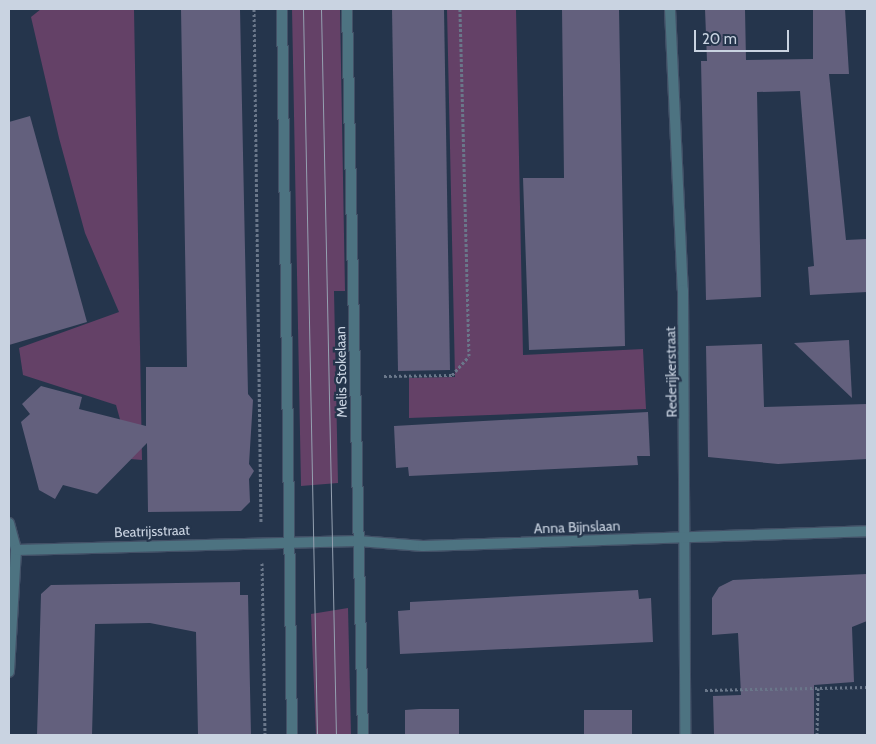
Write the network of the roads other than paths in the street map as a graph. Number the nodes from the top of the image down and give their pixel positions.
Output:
1 (282, 9) edge
2 (347, 9) edge
3 (670, 9) edge
4 (9, 523) edge
5 (867, 532) edge
6 (686, 537) junction
7 (358, 541) junction
8 (289, 544) junction
9 (16, 550) junction
10 (9, 672) edge
11 (292, 735) edge
12 (363, 735) edge
13 (684, 735) edge

1 - 8 street
2 - 7 street, Melis Stokelaan
3 - 6 street, Rederijkerstraat
4 - 9 street
5 - 6 street, Anna Bijnslaan
6 - 7 street, Anna Bijnslaan
6 - 13 street, Rederijkerstraat
7 - 8 street, Anna Bijnslaan
7 - 12 street, Melis Stokelaan
8 - 9 street, Beatrijsstraat
8 - 11 street
9 - 10 street

